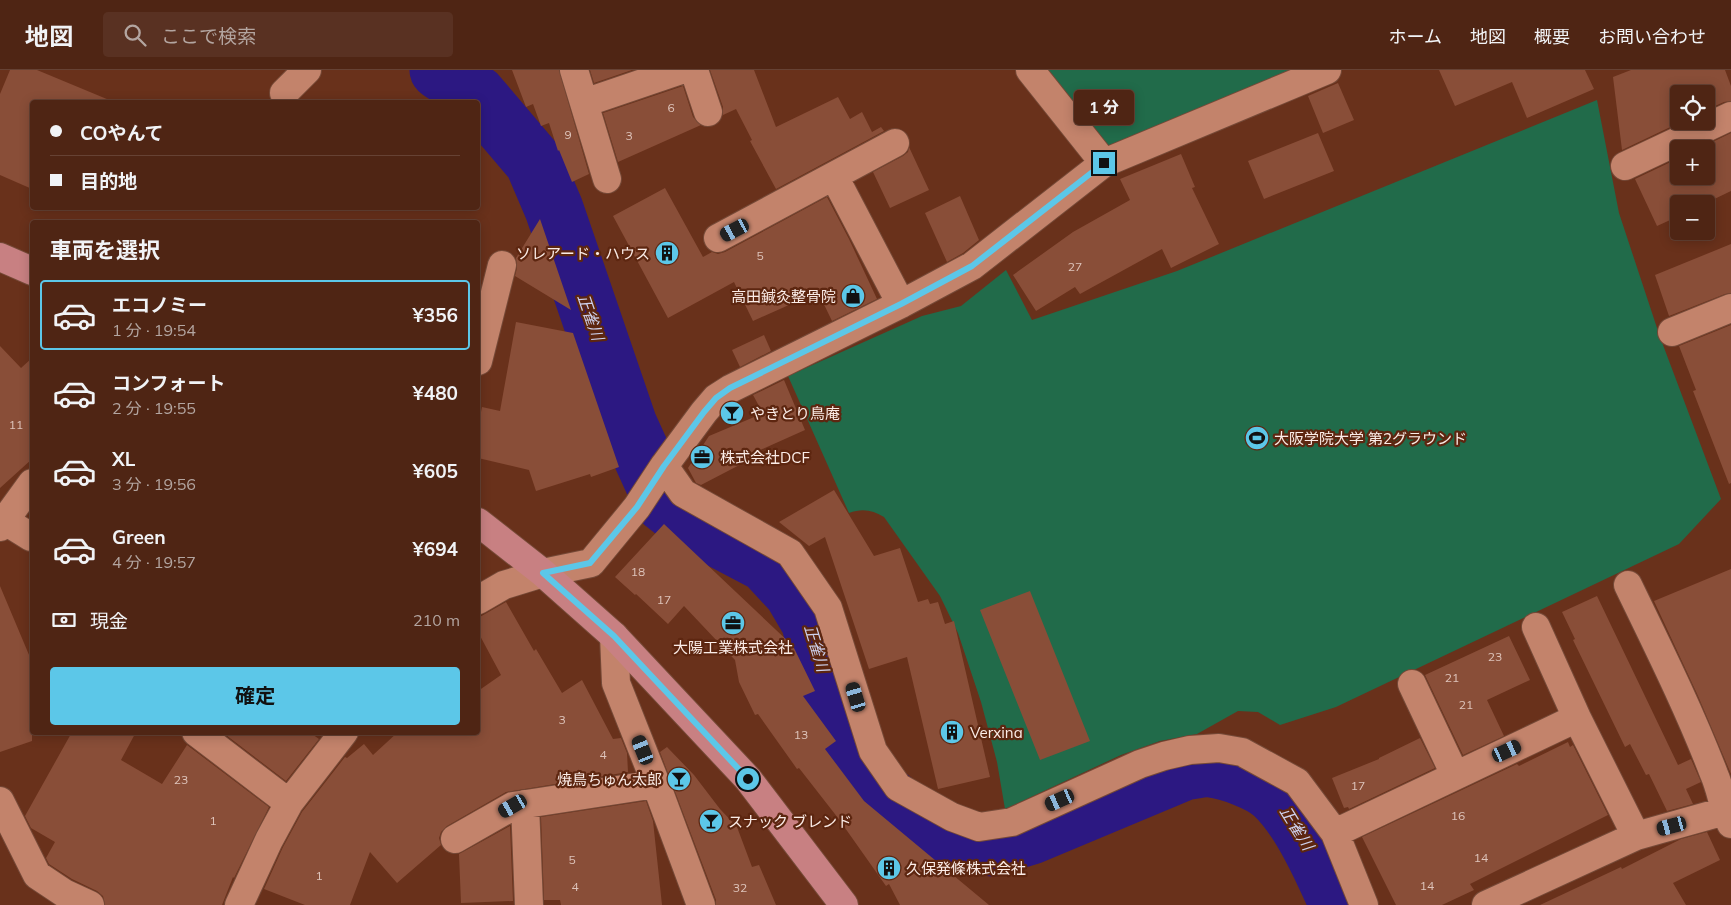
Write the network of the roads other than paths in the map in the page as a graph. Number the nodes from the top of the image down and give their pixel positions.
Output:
1 (307, 70) edge
2 (574, 70) edge
3 (681, 70) edge
4 (694, 70) edge
5 (1030, 70) edge
6 (1327, 70) edge
7 (284, 93) dead end
8 (584, 103) junction
9 (708, 112) dead end
10 (1731, 116) edge
11 (895, 143) dead end
12 (1104, 163) junction
13 (1626, 166) dead end
14 (834, 176) junction
15 (607, 180) dead end
16 (718, 238) dead end
17 (0, 257) edge
18 (502, 265) dead end
19 (30, 270) edge
20 (901, 304) junction
21 (1731, 308) edge
22 (1672, 332) dead end
23 (480, 353) edge
24 (664, 466) junction
25 (30, 486) edge
26 (2, 524) edge
27 (480, 524) edge
28 (30, 537) edge
29 (543, 573) junction
30 (1628, 585) dead end
31 (480, 599) edge
32 (1536, 627) dead end
33 (614, 636) junction
34 (1412, 684) dead end
35 (1577, 718) junction
36 (200, 735) edge
37 (342, 735) edge
38 (1455, 775) junction
39 (656, 784) junction
40 (0, 802) edge
41 (289, 803) junction
42 (525, 804) junction
43 (1728, 818) edge
44 (1335, 833) junction
45 (1636, 836) junction
46 (456, 839) dead end
47 (90, 905) edge
48 (239, 905) edge
49 (529, 905) edge
50 (701, 905) edge
51 (844, 905) edge
52 (1364, 905) edge
53 (1486, 905) edge

1 - 7 street
2 - 8 street
3 - 8 street
4 - 9 street
5 - 12 street
6 - 12 street
8 - 15 street
10 - 13 street
11 - 14 street
12 - 20 street
14 - 16 street
14 - 20 street
17 - 19 main road
18 - 23 street
20 - 24 street
21 - 22 street
24 - 29 street
24 - 44 street
25 - 26 street
26 - 28 street
27 - 29 main road
29 - 31 street
29 - 33 main road
30 - 43 street
32 - 35 street
33 - 39 street
33 - 51 main road
34 - 38 street
35 - 38 street
35 - 45 street
36 - 41 street
37 - 41 street
38 - 44 street
39 - 42 street
39 - 50 street
40 - 47 street
41 - 48 street
42 - 46 street
42 - 49 street
43 - 45 street
44 - 52 street
45 - 53 street

